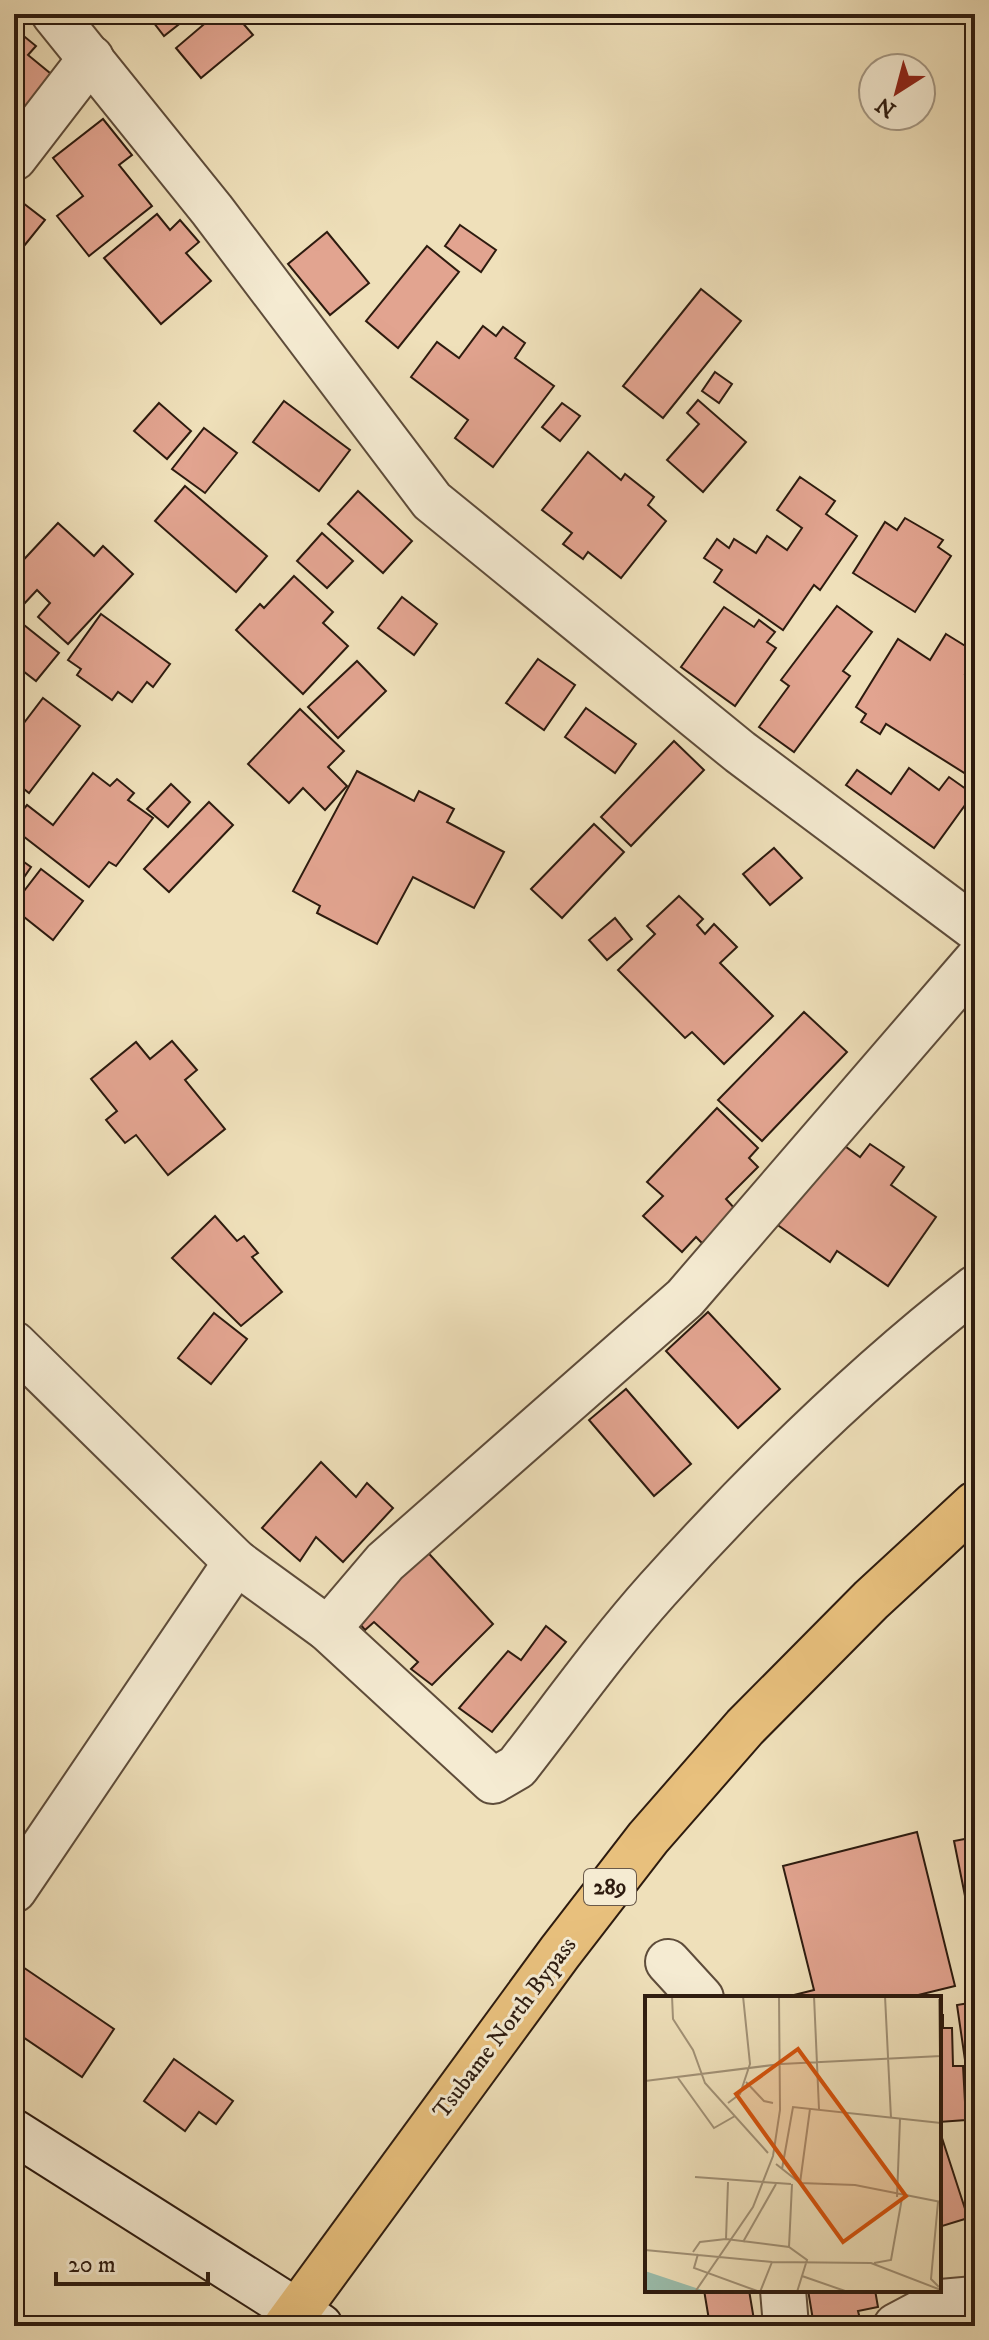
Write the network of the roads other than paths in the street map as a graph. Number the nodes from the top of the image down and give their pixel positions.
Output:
1 (54, 14) edge
2 (91, 58) junction
3 (14, 158) edge
4 (975, 928) edge
5 (975, 962) edge
6 (975, 1288) edge
7 (14, 1344) edge
8 (975, 1504) edge
9 (236, 1562) junction
10 (328, 1629) junction
11 (14, 1890) edge
12 (668, 1962) dead end
13 (699, 1996) edge
14 (14, 2132) edge
15 (783, 2292) edge
16 (975, 2299) edge
17 (300, 2321) edge
18 (786, 2326) edge
19 (896, 2326) edge

1 - 2 street
2 - 3 street
2 - 4 street
5 - 10 street
6 - 10 street
7 - 9 street
8 - 17 highway, Tsubame North Bypass / 289
9 - 10 street
9 - 11 street
12 - 13 street
14 - 17 street
15 - 18 street
16 - 19 street

